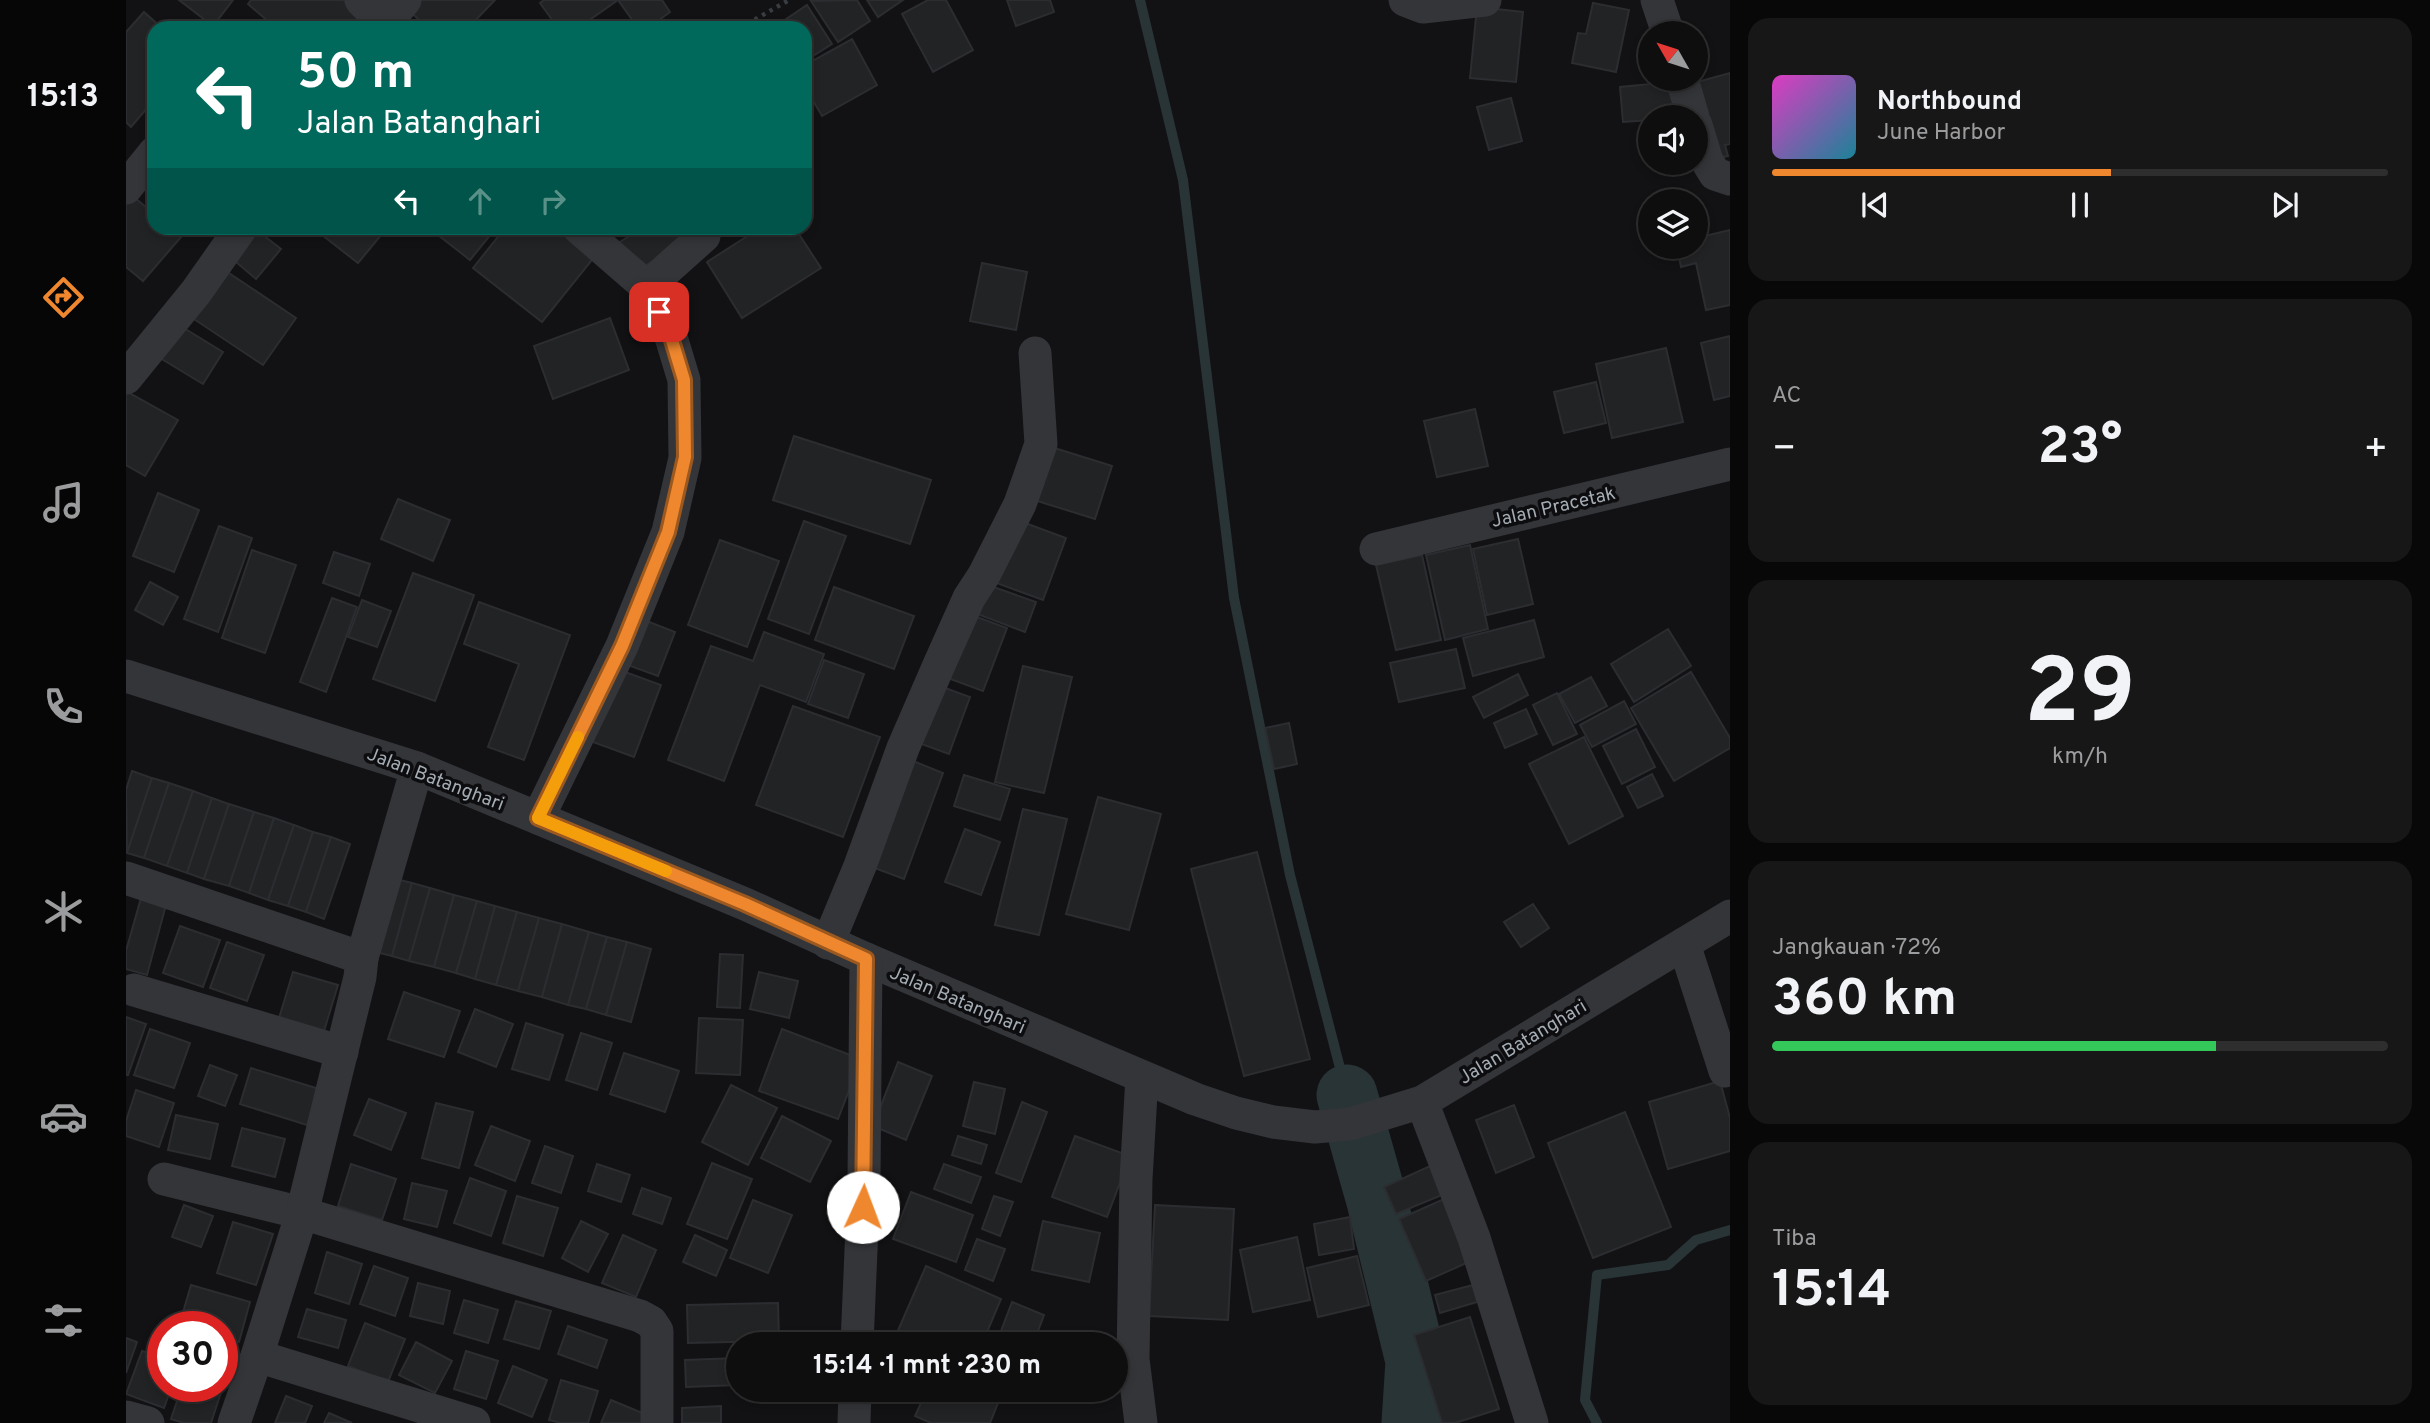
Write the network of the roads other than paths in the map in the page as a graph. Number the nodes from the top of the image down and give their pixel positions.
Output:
1 (361, 0) edge
2 (1405, 0) edge
3 (1485, 0) edge
4 (1657, 0) edge
5 (390, 20) edge
6 (1664, 21) edge
7 (147, 162) edge
8 (1708, 163) edge
9 (1730, 179) edge
10 (126, 188) edge
11 (236, 235) edge
12 (587, 235) edge
13 (704, 236) dead end
14 (648, 287) junction
15 (1035, 353) dead end
16 (126, 377) edge
17 (1730, 464) edge
18 (1376, 549) dead end
19 (126, 676) edge
20 (417, 768) junction
21 (538, 818) junction
22 (126, 878) edge
23 (1730, 916) edge
24 (828, 943) junction
25 (1684, 944) junction
26 (362, 958) junction
27 (866, 959) junction
28 (134, 990) dead end
29 (342, 1052) junction
30 (1725, 1070) dead end
31 (1142, 1077) junction
32 (1422, 1102) junction
33 (164, 1179) dead end
34 (302, 1213) junction
35 (858, 1332) edge
36 (257, 1356) junction
37 (855, 1402) edge
38 (126, 1417) edge
39 (148, 1423) edge
40 (234, 1423) edge
41 (474, 1423) edge
42 (657, 1423) edge
43 (854, 1423) edge
44 (1141, 1423) edge
45 (1532, 1423) edge

1 - 5 street
2 - 3 street
4 - 6 street
7 - 10 street
8 - 9 street
11 - 16 street
12 - 14 street
13 - 14 street
14 - 21 street
15 - 24 street
17 - 18 street, Jalan Pracetak
19 - 20 street, Jalan Batanghari
20 - 21 street, Jalan Batanghari
20 - 26 street
21 - 24 street, Jalan Batanghari
22 - 26 street
23 - 25 street, Jalan Batanghari
24 - 27 street, Jalan Batanghari
25 - 30 street
25 - 32 street, Jalan Batanghari
26 - 29 street
27 - 31 street, Jalan Batanghari
27 - 35 street
28 - 29 street
29 - 34 street
31 - 32 street, Jalan Batanghari
31 - 44 street
32 - 45 street
33 - 34 street
34 - 36 street
34 - 42 street
36 - 40 street
36 - 41 street
37 - 43 street
38 - 39 street

